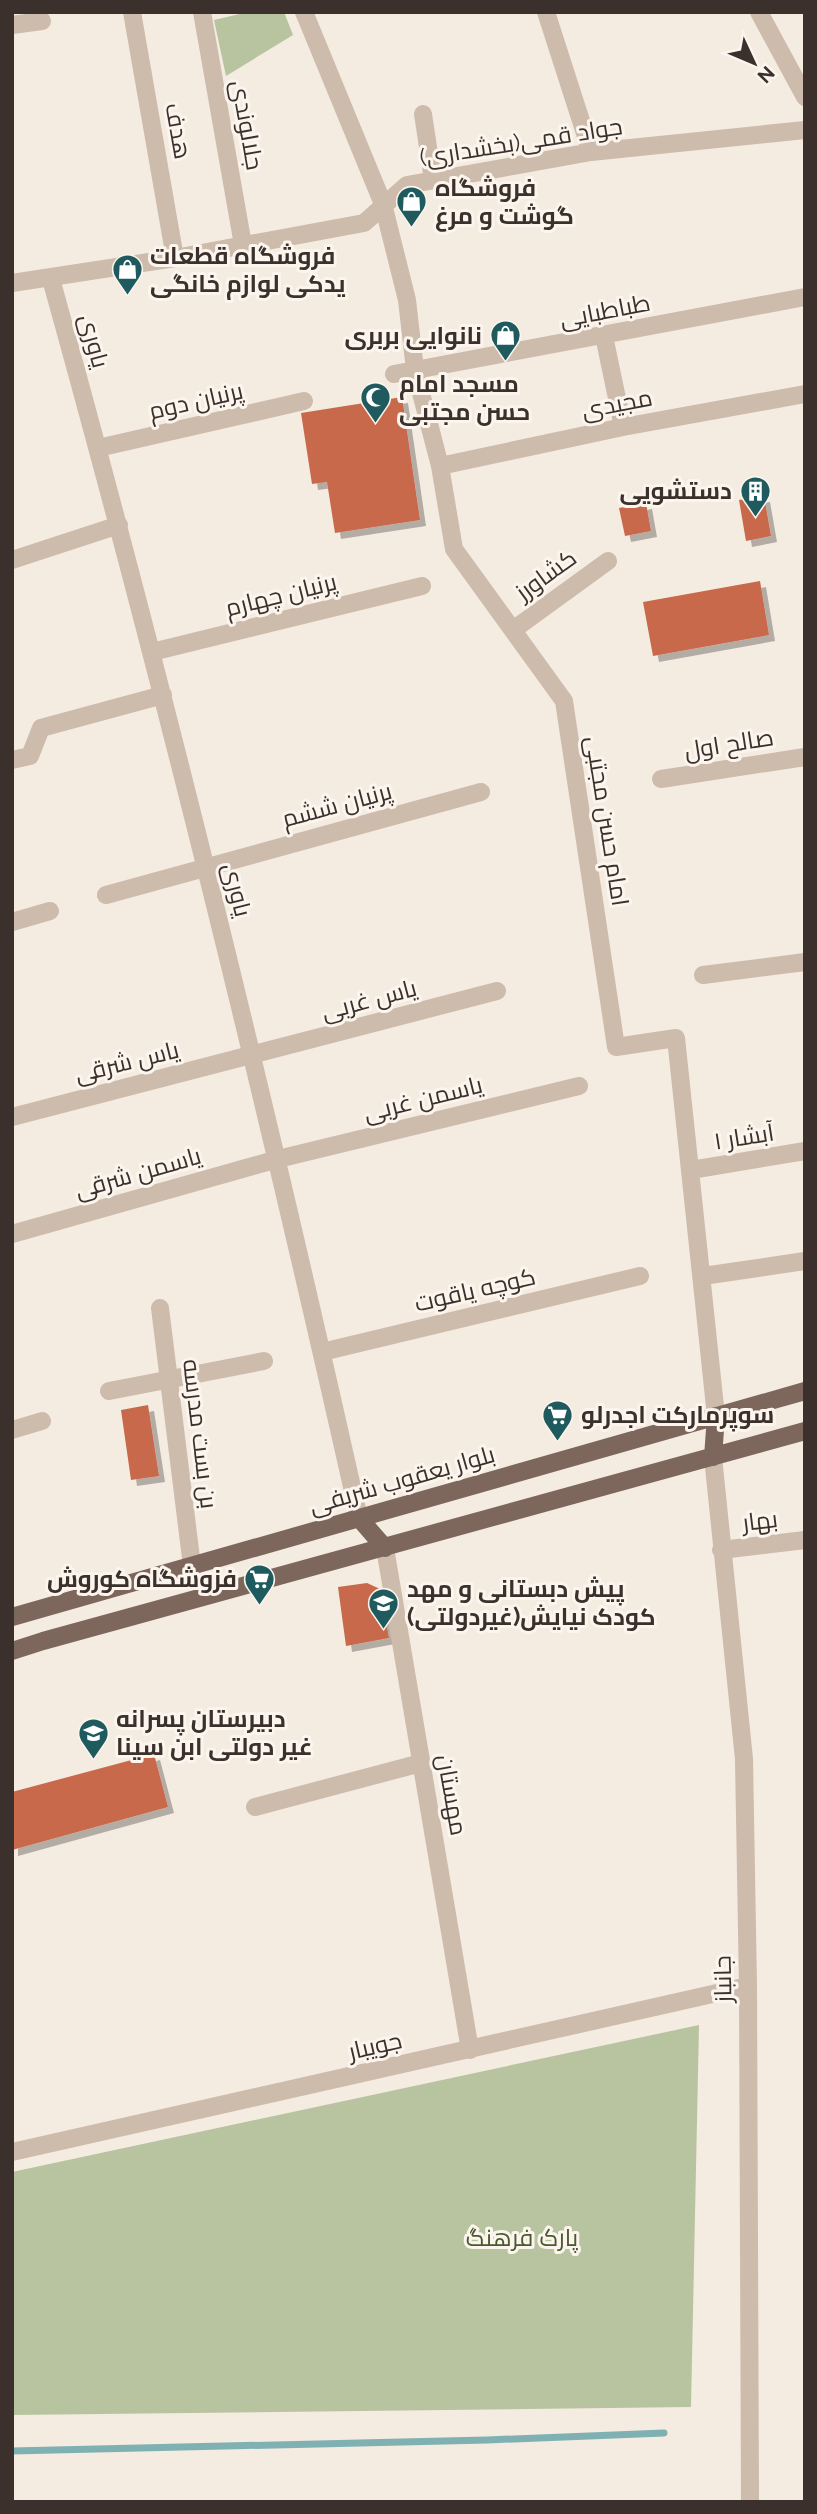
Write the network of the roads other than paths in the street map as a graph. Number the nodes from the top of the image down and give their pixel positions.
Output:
1 (132, 12) edge
2 (202, 12) edge
3 (304, 12) edge
4 (546, 12) edge
5 (759, 12) edge
6 (42, 21) dead end
7 (12, 25) edge
8 (805, 97) edge
9 (423, 114) dead end
10 (805, 130) edge
11 (591, 152) junction
12 (433, 180) junction
13 (383, 204) junction
14 (243, 245) junction
15 (175, 258) junction
16 (51, 279) junction
17 (12, 283) edge
18 (805, 297) edge
19 (604, 336) junction
20 (415, 370) junction
21 (394, 374) dead end
22 (805, 394) edge
23 (304, 401) dead end
24 (623, 427) junction
25 (98, 448) junction
26 (440, 466) junction
27 (119, 525) junction
28 (12, 560) edge
29 (608, 561) dead end
30 (422, 586) dead end
31 (513, 630) junction
32 (152, 652) junction
33 (163, 695) junction
34 (805, 757) edge
35 (12, 760) edge
36 (661, 779) dead end
37 (481, 792) dead end
38 (206, 866) junction
39 (106, 895) dead end
40 (50, 911) dead end
41 (12, 922) edge
42 (805, 962) edge
43 (703, 975) dead end
44 (497, 991) dead end
45 (253, 1056) junction
46 (579, 1086) dead end
47 (12, 1117) edge
48 (805, 1152) edge
49 (278, 1159) junction
50 (691, 1170) junction
51 (12, 1234) edge
52 (805, 1262) edge
53 (640, 1276) dead end
54 (703, 1276) junction
55 (160, 1308) dead end
56 (322, 1352) junction
57 (264, 1361) dead end
58 (169, 1380) junction
59 (109, 1391) dead end
60 (805, 1391) edge
61 (716, 1416) junction
62 (42, 1421) dead end
63 (12, 1430) edge
64 (805, 1431) edge
65 (713, 1457) junction
66 (359, 1518) junction
67 (805, 1540) edge
68 (385, 1548) junction
69 (721, 1550) junction
70 (192, 1566) junction
71 (12, 1617) edge
72 (12, 1651) edge
73 (421, 1763) junction
74 (255, 1807) dead end
75 (748, 1986) junction
76 (470, 2050) junction
77 (12, 2152) edge
78 (750, 2502) edge

1 - 15 street, هدف
2 - 14 street, جلالوندی
3 - 13 street, امام حسن مجتبی
4 - 11 street
5 - 8 street
6 - 7 street
9 - 12 street
10 - 11 street, جواد قمی(بخشداری)
11 - 12 street, جواد قمی(بخشداری)
12 - 13 street, جواد قمی(بخشداری)
13 - 14 street, جواد قمی(بخشداری)
13 - 20 street, امام حسن مجتبی
14 - 15 street, جواد قمی(بخشداری)
15 - 16 street, جواد قمی(بخشداری)
16 - 17 street, جواد قمی(بخشداری)
16 - 25 street, یاوری
18 - 19 street, طباطبایی
19 - 20 street, طباطبایی
19 - 24 street
20 - 21 street, طباطبایی
20 - 26 street, امام حسن مجتبی
22 - 24 street, مجیدی
23 - 25 street, پرنیان دوم
24 - 26 street, مجیدی
25 - 27 street, یاوری
26 - 31 street, امام حسن مجتبی
27 - 28 street
27 - 32 street, یاوری
29 - 31 street, کشاورز
30 - 32 street, پرنیان چهارم
31 - 50 street, امام حسن مجتبی
32 - 33 street, یاوری
33 - 35 street
33 - 38 street, یاوری
34 - 36 street, صالح اول
37 - 38 street, پرنیان ششم
38 - 39 street, پرنیان ششم
38 - 45 street, یاوری
40 - 41 street
42 - 43 street
44 - 45 street, یاس غربی
45 - 47 street, یاس شرقی
45 - 49 street, یاوری
46 - 49 street, یاسمن غربی
48 - 50 street, آبشار ۱
49 - 51 street, یاسمن شرقی
49 - 56 street, یاوری
50 - 54 street, امام حسن مجتبی
52 - 54 street
53 - 56 street, کوچه یاقوت
54 - 61 street, امام حسن مجتبی
55 - 58 street, بن بست مدرسه
56 - 66 street, یاوری
57 - 58 street
58 - 59 street
58 - 70 street, بن بست مدرسه
60 - 61 main road, بلوار یعقوب شریفی
61 - 65 main road
61 - 66 main road, بلوار یعقوب شریفی
62 - 63 street
64 - 65 main road
65 - 68 main road
65 - 69 street, جانباز
66 - 68 main road
66 - 70 main road, بلوار یعقوب شریفی
67 - 69 street, بهار
68 - 72 main road
68 - 73 street, مهستان
69 - 75 street, جانباز
70 - 71 main road, بلوار یعقوب شریفی
73 - 74 street
73 - 76 street, مهستان
75 - 76 street, جویبار
75 - 78 street, جانباز
76 - 77 street, جویبار

